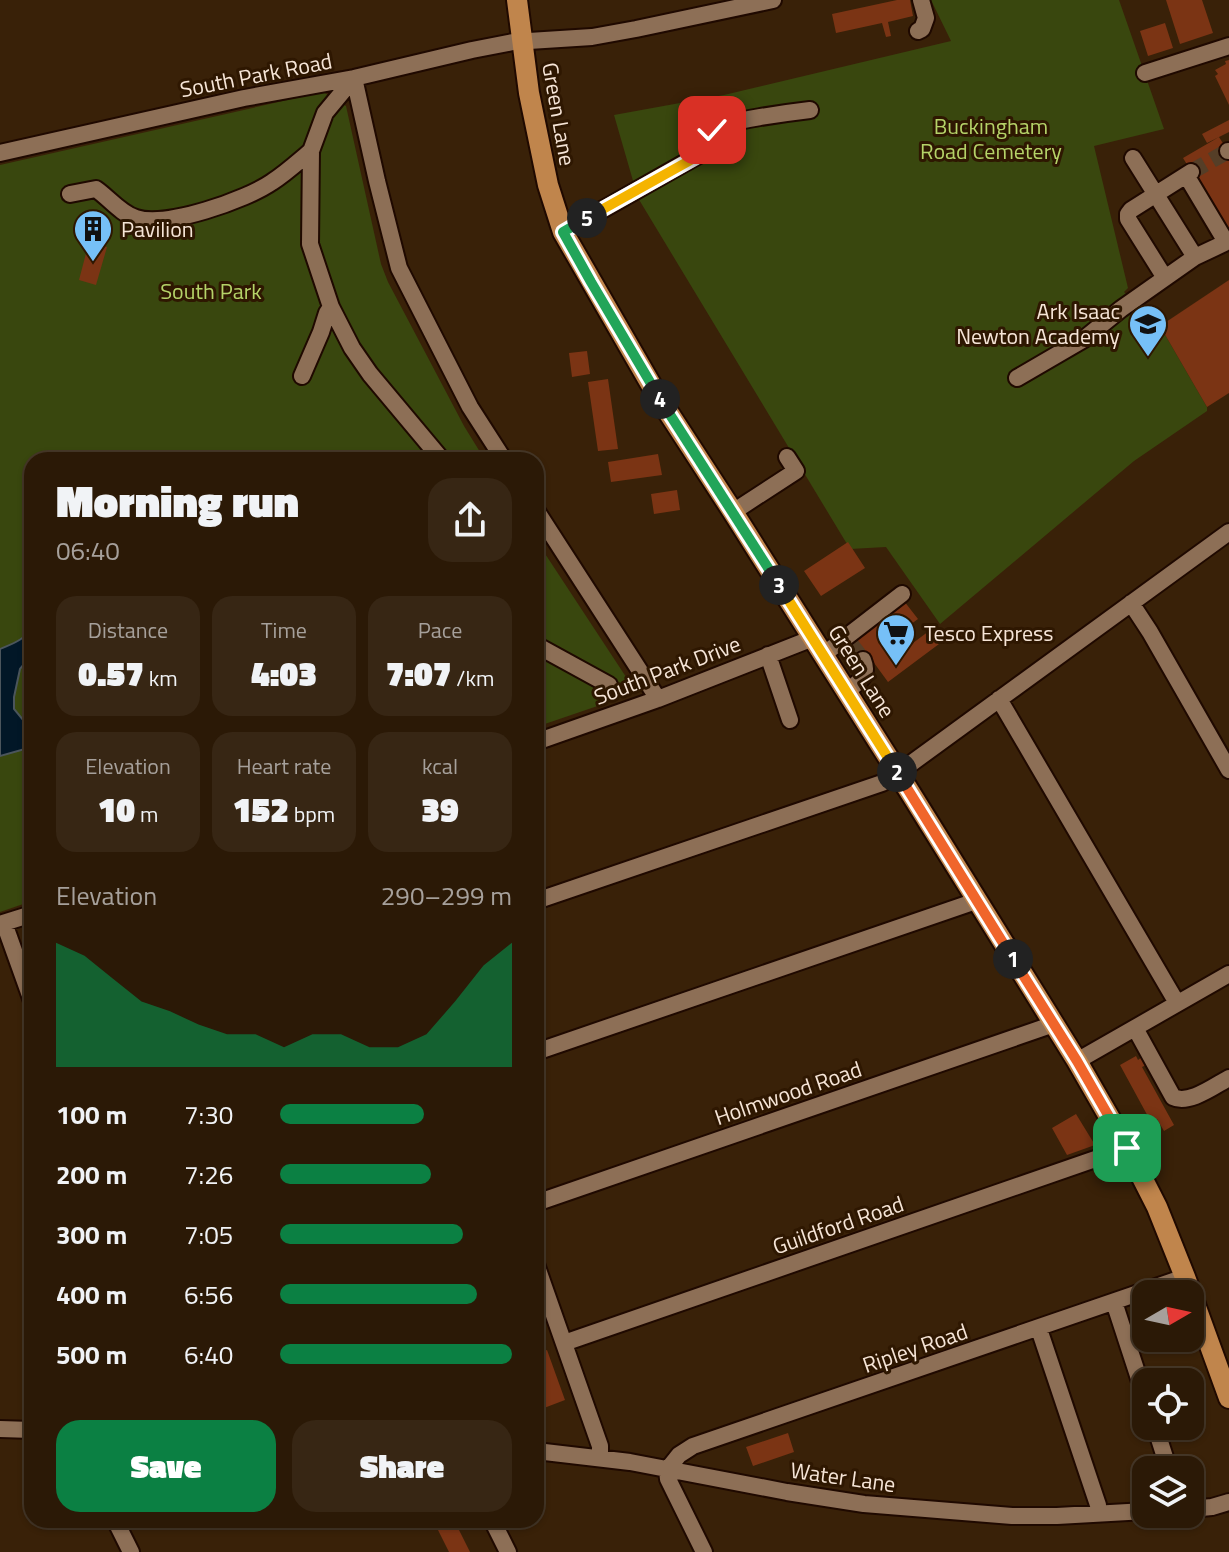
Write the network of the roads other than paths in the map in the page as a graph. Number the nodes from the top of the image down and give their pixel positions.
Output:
1 (517, 0) edge
2 (773, 0) edge
3 (921, 0) edge
4 (918, 31) dead end
5 (522, 42) junction
6 (1229, 46) edge
7 (1145, 73) dead end
8 (354, 78) junction
9 (810, 110) dead end
10 (311, 151) junction
11 (0, 153) edge
12 (1133, 158) dead end
13 (70, 194) dead end
14 (1155, 195) junction
15 (563, 232) junction
16 (1227, 241) edge
17 (1195, 257) junction
18 (1165, 278) junction
19 (331, 307) junction
20 (302, 376) dead end
21 (1017, 378) dead end
22 (435, 452) edge
23 (499, 452) edge
24 (787, 457) dead end
25 (733, 512) junction
26 (544, 522) edge
27 (1229, 532) edge
28 (902, 594) dead end
29 (1131, 603) junction
30 (818, 647) junction
31 (544, 649) edge
32 (768, 655) junction
33 (863, 660) dead end
34 (609, 685) dead end
35 (846, 692) junction
36 (658, 699) junction
37 (999, 699) junction
38 (790, 720) dead end
39 (544, 739) edge
40 (1229, 770) edge
41 (898, 773) junction
42 (544, 898) edge
43 (976, 901) junction
44 (24, 917) edge
45 (2, 924) edge
46 (1229, 974) edge
47 (24, 980) edge
48 (1177, 1003) junction
49 (1054, 1024) junction
50 (1135, 1028) junction
51 (544, 1049) edge
52 (1077, 1061) junction
53 (1229, 1078) edge
54 (1127, 1148) junction
55 (544, 1200) edge
56 (1185, 1277) junction
57 (544, 1287) edge
58 (1114, 1302) junction
59 (1039, 1329) junction
60 (564, 1343) junction
61 (1136, 1368) edge
62 (1229, 1397) edge
63 (0, 1429) edge
64 (24, 1430) edge
65 (544, 1452) edge
66 (600, 1458) junction
67 (667, 1470) junction
68 (1229, 1502) edge
69 (1204, 1508) edge
70 (1132, 1512) edge
71 (1098, 1514) junction
72 (119, 1528) edge
73 (496, 1528) edge
74 (131, 1552) edge
75 (508, 1552) edge
76 (704, 1552) edge

1 - 5 main road, Green Lane
2 - 5 street, South Park Road
3 - 4 street
5 - 8 street, South Park Road
5 - 15 main road, Green Lane
6 - 7 street
8 - 10 street
8 - 11 street, South Park Road
8 - 23 street
9 - 15 street
10 - 13 street
10 - 19 street
12 - 14 street
14 - 16 street
14 - 17 street
14 - 18 street
15 - 25 main road, Green Lane
16 - 17 street
17 - 18 street
18 - 21 street
19 - 20 street
19 - 22 street
24 - 25 street
25 - 30 main road, Green Lane
26 - 36 street
27 - 29 street
28 - 30 street, South Park Drive
29 - 37 street
29 - 40 street
30 - 32 street, South Park Drive
30 - 35 main road, Green Lane
31 - 34 street
32 - 36 street, South Park Drive
32 - 38 street
33 - 35 street
35 - 41 main road, Green Lane
36 - 39 street, South Park Drive
37 - 41 street
37 - 48 street
41 - 42 street
41 - 43 main road, Green Lane
43 - 49 main road, Green Lane
43 - 51 street
44 - 45 street
45 - 47 street
46 - 48 street
48 - 50 street
49 - 52 main road, Green Lane
49 - 55 street, Holmwood Road
50 - 52 street
50 - 53 street
52 - 54 main road, Green Lane
54 - 56 main road, Green Lane
54 - 60 street, Guildford Road
56 - 58 street, Ripley Road
56 - 62 main road, Green Lane
57 - 60 street
58 - 59 street, Ripley Road
58 - 61 street
59 - 67 street, Ripley Road
59 - 71 street
60 - 66 street
63 - 64 street
65 - 66 street, Water Lane
66 - 67 street, Water Lane
67 - 71 street, Water Lane
67 - 76 street
68 - 69 street
70 - 71 street, Water Lane
72 - 74 street
73 - 75 street

